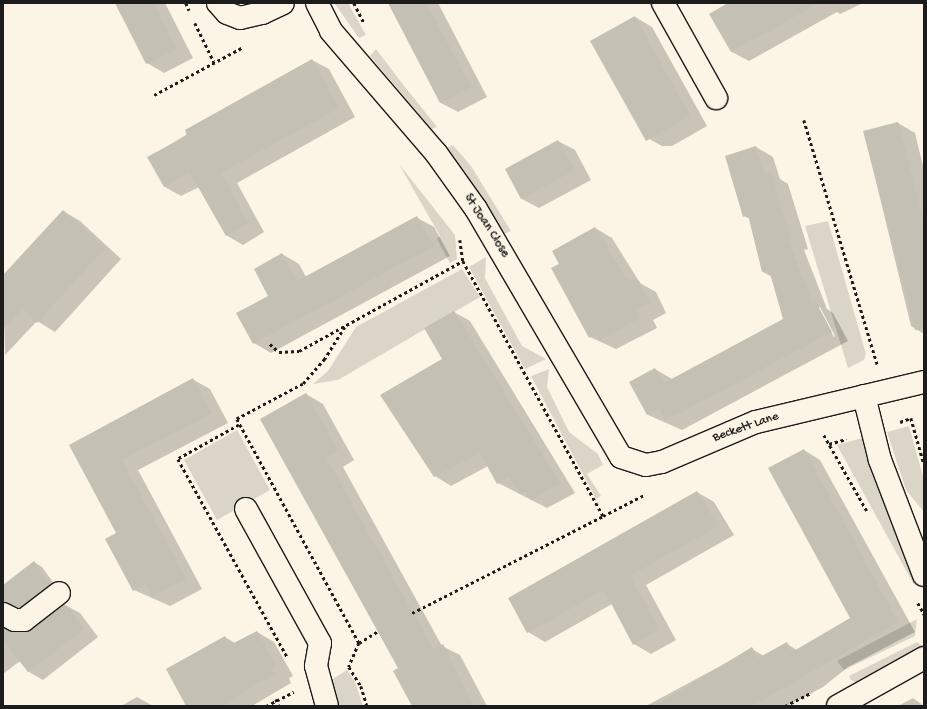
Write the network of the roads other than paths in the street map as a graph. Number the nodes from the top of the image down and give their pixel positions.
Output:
1 (218, 3) edge
2 (283, 3) edge
3 (317, 3) edge
4 (668, 11) edge
5 (716, 98) dead end
6 (924, 382) edge
7 (864, 396) junction
8 (631, 463) joint
9 (246, 509) dead end
10 (924, 575) edge
11 (59, 593) dead end
12 (3, 614) edge
13 (924, 658) edge
14 (327, 706) edge
15 (838, 706) edge

1 - 2 street
3 - 8 street, St Joan Close
4 - 5 street
6 - 7 street, Beckett Lane
7 - 8 street, Beckett Lane
7 - 10 street
9 - 14 street
11 - 12 street
13 - 15 street

